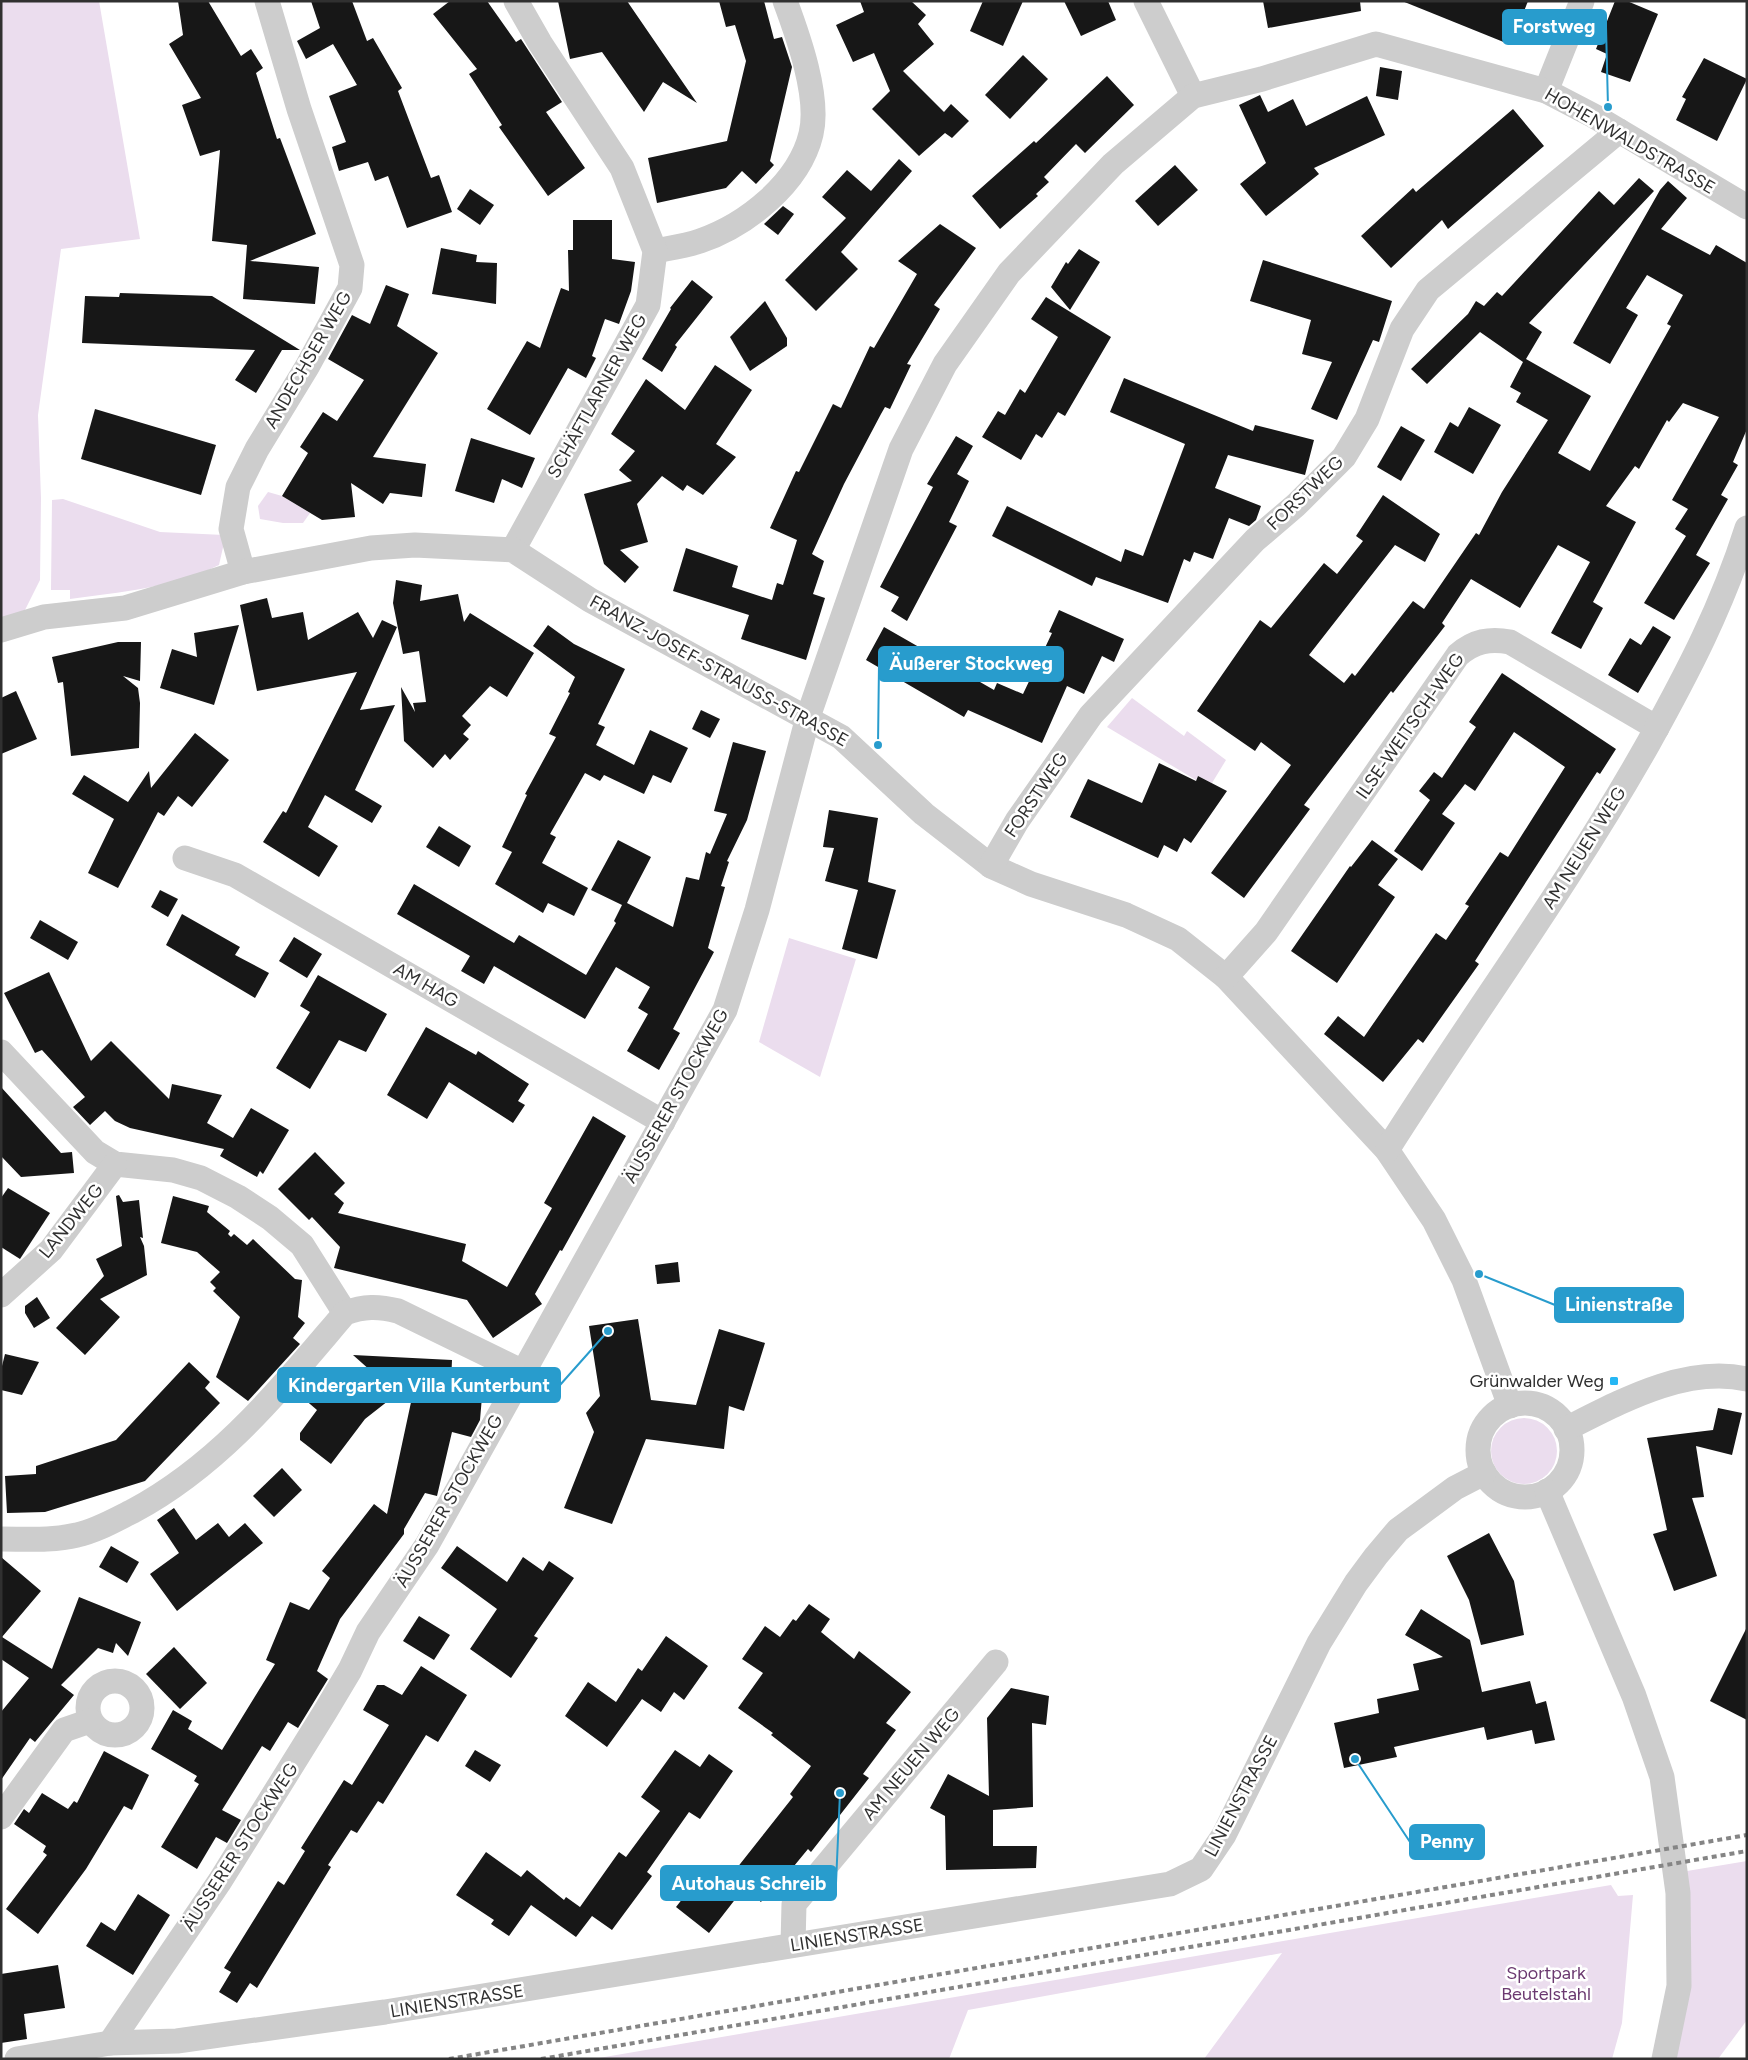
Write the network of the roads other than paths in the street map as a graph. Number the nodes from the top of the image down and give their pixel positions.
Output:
1 (267, 1) edge
2 (516, 1) edge
3 (785, 1) edge
4 (1146, 1) edge
5 (1582, 1) edge
6 (1546, 91) junction
7 (1193, 96) junction
8 (1619, 131) junction
9 (1747, 207) edge
10 (655, 251) junction
11 (1747, 528) edge
12 (513, 550) junction
13 (243, 572) junction
14 (1, 630) edge
15 (808, 717) junction
16 (1657, 728) junction
17 (185, 858) dead end
18 (991, 866) junction
19 (1226, 977) junction
20 (1, 1052) edge
21 (662, 1122) junction
22 (1386, 1150) junction
23 (115, 1164) junction
24 (1, 1295) edge
25 (345, 1313) junction
26 (523, 1372) junction
27 (1747, 1379) edge
28 (1510, 1406) junction
29 (1566, 1429) junction
30 (1484, 1473) junction
31 (1547, 1492) junction
32 (1, 1539) edge
33 (996, 1662) dead end
34 (90, 1721) dead end
35 (1, 1817) edge
36 (793, 1945) junction
37 (110, 2043) junction
38 (17, 2059) edge
39 (1664, 2059) edge

1 - 13 street, ANDECHSER WEG
2 - 10 street, SCHÄFTLARNER WEG
3 - 10 street
4 - 7 street
5 - 6 street
6 - 7 street, HOHENWALDSTRASSE
6 - 8 street, HOHENWALDSTRASSE
7 - 15 street, ÄUSSERER STOCKWEG
8 - 9 street, HOHENWALDSTRASSE
8 - 18 street, FORSTWEG
10 - 12 street, SCHÄFTLARNER WEG
11 - 16 street, AM NEUEN WEG
12 - 13 street
12 - 15 street, FRANZ-JOSEF-STRAUSS-STRASSE
13 - 14 street
15 - 18 street, FRANZ-JOSEF-STRAUSS-STRASSE
15 - 21 street, ÄUSSERER STOCKWEG
16 - 19 street, ILSE-WEITSCH-WEG
16 - 22 street, AM NEUEN WEG
17 - 21 street, AM HAG
18 - 19 street, FRANZ-JOSEF-STRAUSS-STRASSE
19 - 22 street, FRANZ-JOSEF-STRAUSS-STRASSE
20 - 23 street
21 - 26 street, ÄUSSERER STOCKWEG
22 - 28 street, FRANZ-JOSEF-STRAUSS-STRASSE
23 - 24 street, LANDWEG
23 - 25 street
25 - 26 street
25 - 32 street
26 - 37 street, ÄUSSERER STOCKWEG
27 - 29 street
28 - 29 street
28 - 30 street
29 - 31 street
30 - 31 street
30 - 36 street, LINIENSTRASSE
31 - 39 street
33 - 36 street, AM NEUEN WEG
34 - 35 street
36 - 37 street, LINIENSTRASSE
37 - 38 street, LINIENSTRASSE

